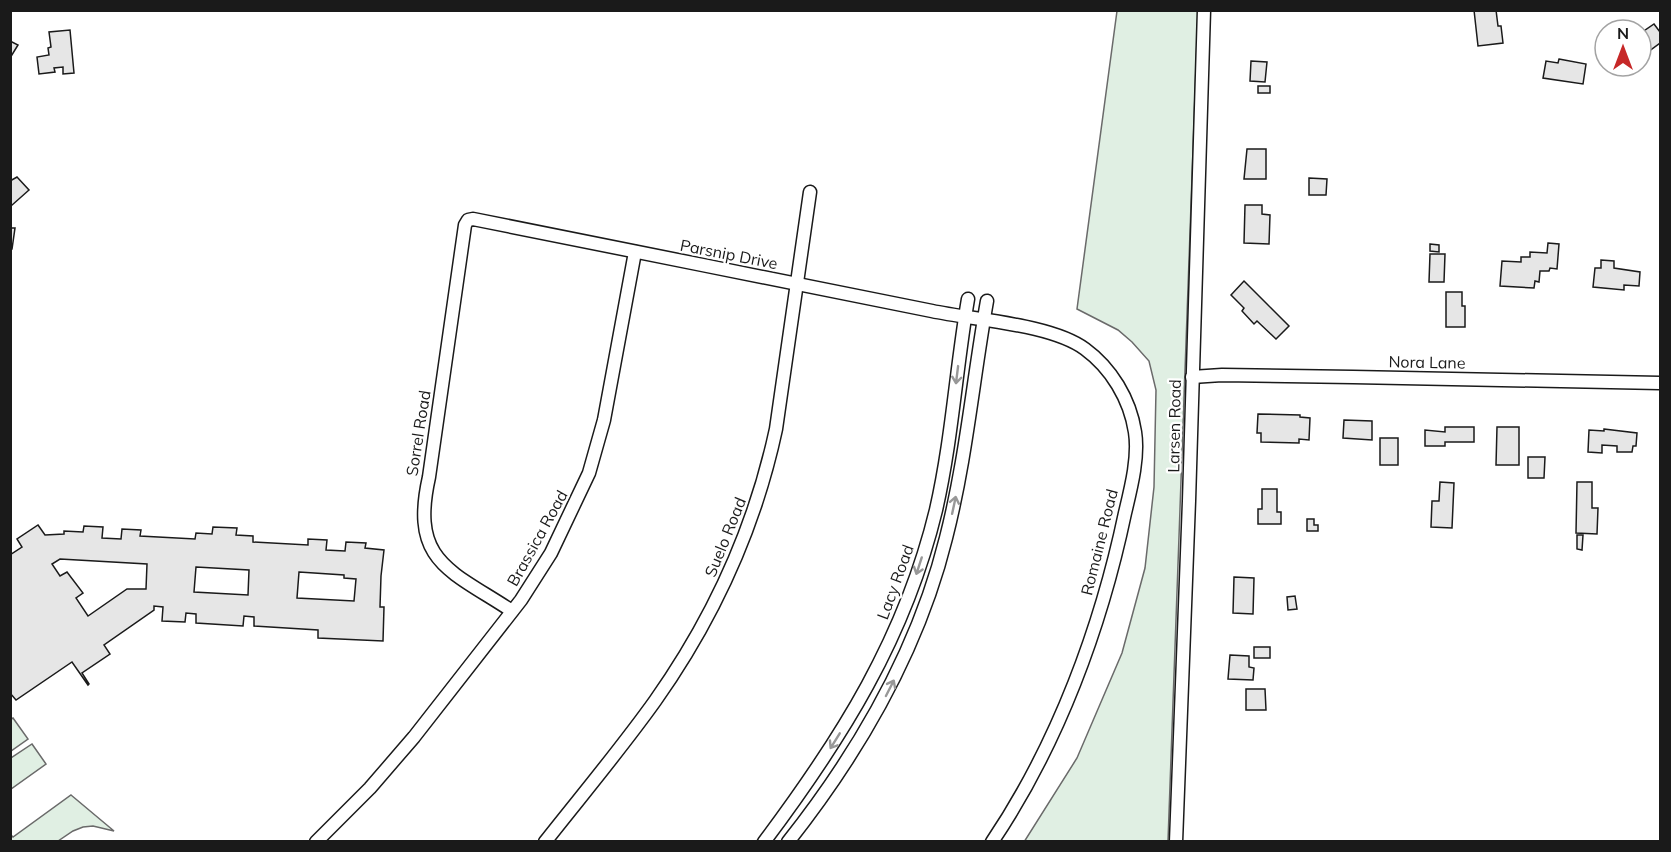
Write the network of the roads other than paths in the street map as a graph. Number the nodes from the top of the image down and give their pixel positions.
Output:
1 (1204, 10) edge
2 (810, 192) dead end
3 (468, 220) joint
4 (635, 252) junction
5 (796, 284) junction
6 (968, 299) dead end
7 (987, 301) dead end
8 (965, 317) junction
9 (984, 320) junction
10 (1192, 377) junction
11 (1660, 383) edge
12 (512, 611) junction
13 (316, 842) edge
14 (545, 842) edge
15 (764, 842) edge
16 (788, 842) edge
17 (992, 842) edge
18 (1176, 842) edge

1 - 10 street, Larsen Road
2 - 5 street, Suelo Road
3 - 4 street, Parsnip Drive
3 - 12 street, Sorrel Road
4 - 5 street, Parsnip Drive
4 - 12 street, Brassica Road
5 - 8 street, Parsnip Drive
5 - 14 street, Suelo Road
6 - 8 street, Lacy Road
7 - 9 street
8 - 9 street, Parsnip Drive
8 -> 15 street, Lacy Road
16 -> 9 street
9 - 17 street, Romaine Road
10 - 11 street, Nora Lane
10 - 18 street, Larsen Road
12 - 13 street, Brassica Road

